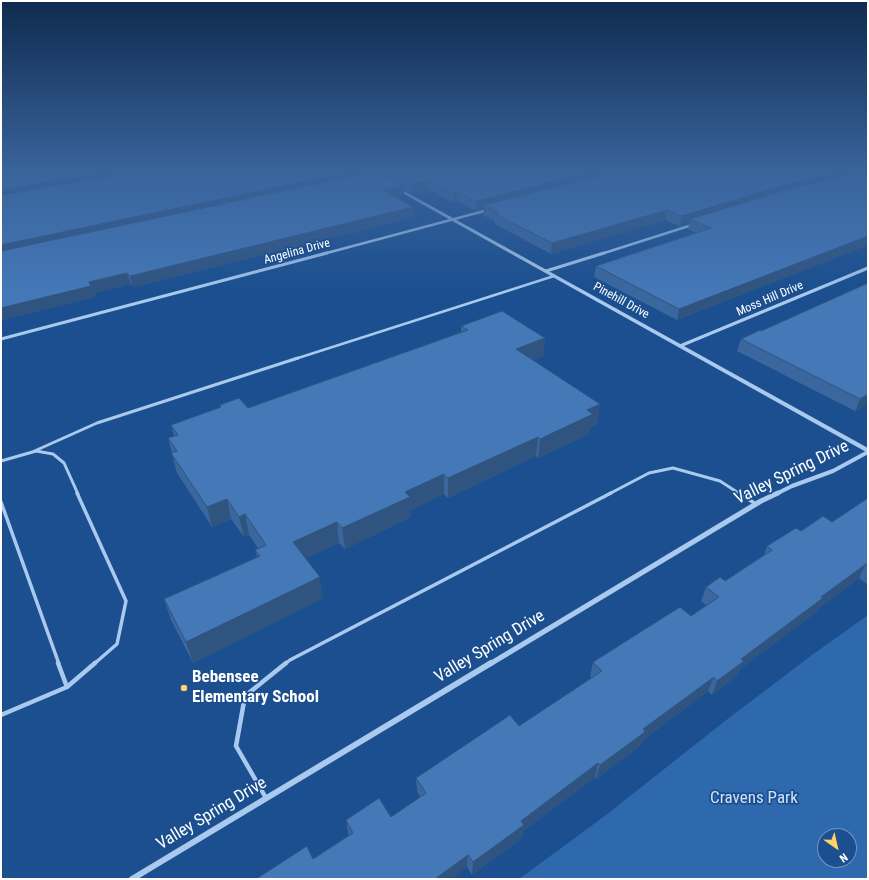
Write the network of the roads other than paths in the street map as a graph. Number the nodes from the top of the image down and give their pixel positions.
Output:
1 (437, 211) edge
2 (486, 211) edge
3 (453, 220) junction
4 (695, 224) edge
5 (868, 268) edge
6 (546, 271) junction
7 (554, 276) junction
8 (1, 339) edge
9 (680, 346) junction
10 (868, 451) edge
11 (30, 453) junction
12 (1, 461) edge
13 (1, 502) edge
14 (756, 504) junction
15 (67, 687) junction
16 (1, 715) edge
17 (266, 798) junction
18 (132, 879) edge

1 - 3 street, Pinehill Drive
2 - 3 street, Angelina Drive
3 - 6 street, Pinehill Drive
3 - 8 street, Angelina Drive
4 - 6 street
5 - 9 street, Moss Hill Drive
6 - 7 street, Pinehill Drive
7 - 9 street, Pinehill Drive
7 - 11 lane
9 - 10 street, Pinehill Drive
10 - 14 street, Valley Spring Drive
11 - 12 lane
11 - 15 lane
13 - 15 lane
14 - 17 street, Valley Spring Drive
14 - 17 lane
15 - 16 lane
17 - 18 street, Valley Spring Drive

